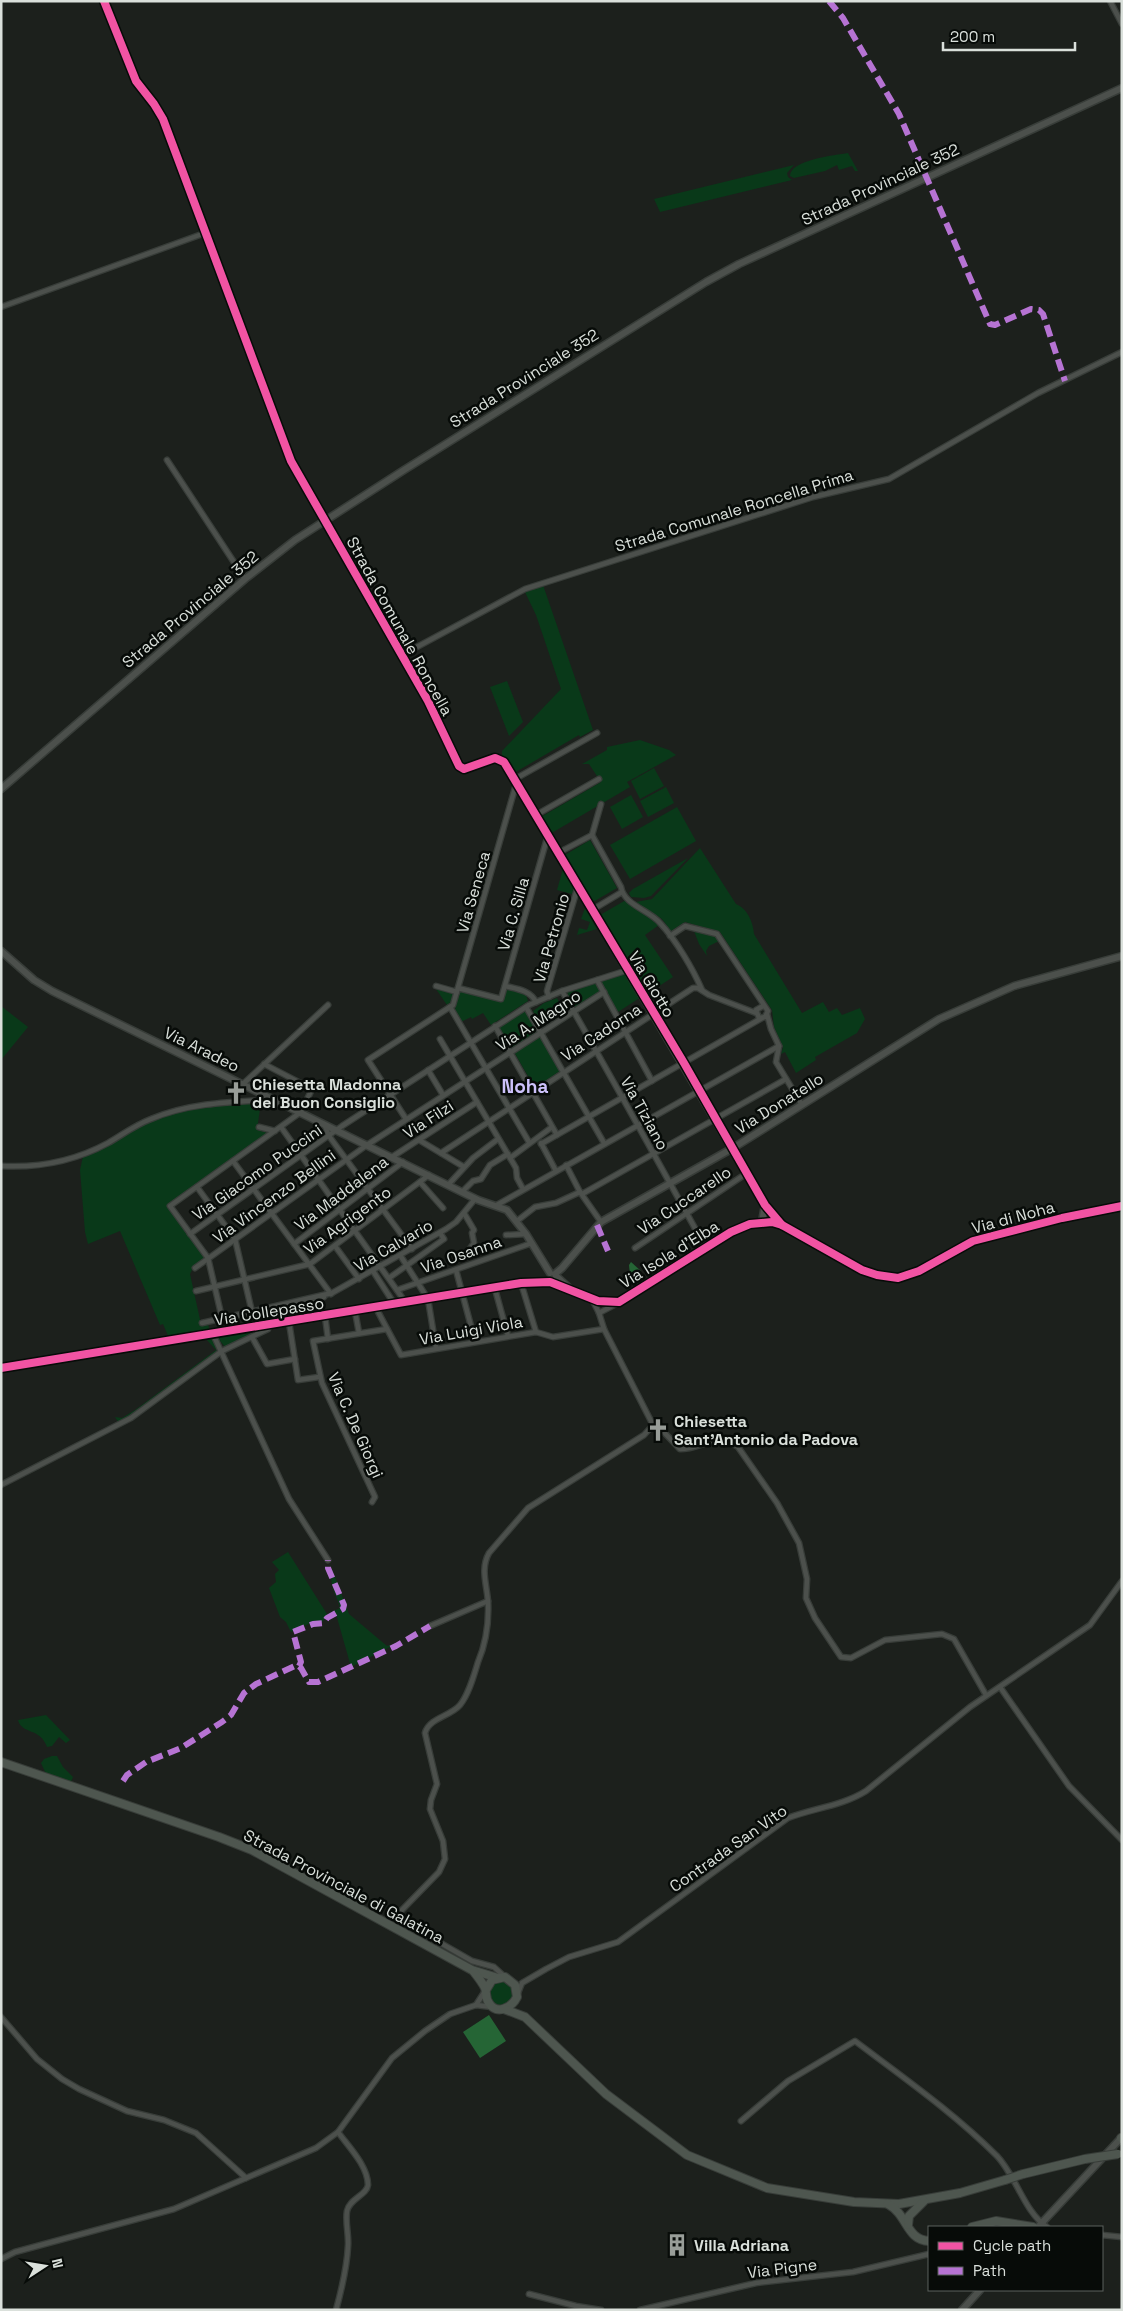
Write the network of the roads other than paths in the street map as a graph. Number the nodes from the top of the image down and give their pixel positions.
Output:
1 (104, 1) edge
2 (1110, 1) edge
3 (1122, 24) edge
4 (1122, 88) edge
5 (205, 233) junction
6 (1, 307) edge
7 (1122, 352) edge
8 (167, 460) dead end
9 (324, 520) junction
10 (246, 579) junction
11 (402, 655) junction
12 (596, 733) dead end
13 (599, 779) dead end
14 (516, 780) junction
15 (1, 789) edge
16 (601, 804) dead end
17 (536, 815) junction
18 (548, 835) junction
19 (592, 835) junction
20 (558, 853) junction
21 (578, 886) junction
22 (622, 892) junction
23 (592, 910) junction
24 (670, 936) junction
25 (1, 951) edge
26 (1122, 956) edge
27 (628, 970) junction
28 (597, 980) junction
29 (436, 986) dead end
30 (505, 986) junction
31 (458, 990) junction
32 (702, 990) junction
33 (562, 991) junction
34 (604, 992) junction
35 (549, 997) junction
36 (536, 1002) junction
37 (328, 1004) dead end
38 (526, 1006) junction
39 (763, 1006) junction
40 (450, 1007) junction
41 (574, 1012) junction
42 (653, 1013) junction
43 (756, 1013) junction
44 (767, 1014) junction
45 (762, 1018) junction
46 (496, 1026) junction
47 (626, 1031) junction
48 (541, 1032) junction
49 (440, 1039) dead end
50 (470, 1042) junction
51 (779, 1046) junction
52 (597, 1050) junction
53 (511, 1052) junction
54 (450, 1055) junction
55 (684, 1063) junction
56 (264, 1064) junction
57 (486, 1068) junction
58 (428, 1070) junction
59 (564, 1072) junction
60 (786, 1078) junction
61 (465, 1081) junction
62 (652, 1081) junction
63 (243, 1084) junction
64 (699, 1090) junction
65 (534, 1091) junction
66 (391, 1094) junction
67 (443, 1095) junction
68 (270, 1098) junction
69 (622, 1098) junction
70 (477, 1102) junction
71 (802, 1105) junction
72 (509, 1108) junction
73 (301, 1112) junction
74 (589, 1116) junction
75 (716, 1118) junction
76 (406, 1119) junction
77 (488, 1122) junction
78 (324, 1124) junction
79 (638, 1125) junction
80 (259, 1127) dead end
81 (281, 1127) junction
82 (552, 1127) junction
83 (338, 1130) junction
84 (275, 1131) junction
85 (557, 1135) junction
86 (329, 1136) junction
87 (538, 1137) junction
88 (498, 1139) junction
89 (418, 1140) junction
90 (529, 1142) junction
91 (604, 1143) junction
92 (542, 1144) junction
93 (367, 1145) junction
94 (733, 1148) junction
95 (653, 1153) junction
96 (441, 1154) junction
97 (300, 1156) junction
98 (509, 1156) junction
99 (392, 1157) junction
100 (346, 1160) junction
101 (233, 1161) junction
102 (403, 1162) junction
103 (566, 1165) junction
104 (1, 1166) edge
105 (464, 1166) junction
106 (556, 1171) junction
107 (747, 1173) junction
108 (429, 1175) junction
109 (317, 1180) junction
110 (420, 1182) junction
111 (670, 1182) junction
112 (448, 1185) junction
113 (196, 1187) junction
114 (254, 1189) junction
115 (368, 1189) junction
116 (523, 1189) junction
117 (462, 1192) junction
118 (581, 1193) junction
119 (475, 1199) junction
120 (765, 1205) junction
121 (1122, 1206) edge
122 (493, 1207) junction
123 (443, 1208) dead end
124 (340, 1210) junction
125 (383, 1210) junction
126 (271, 1213) junction
127 (464, 1213) junction
128 (687, 1214) junction
129 (217, 1215) junction
130 (517, 1222) junction
131 (601, 1222) junction
132 (762, 1222) junction
133 (782, 1225) junction
134 (355, 1231) junction
135 (440, 1233) junction
136 (190, 1234) junction
137 (526, 1234) junction
138 (506, 1235) dead end
139 (235, 1239) junction
140 (532, 1243) junction
141 (294, 1244) junction
142 (334, 1246) junction
143 (635, 1248) dead end
144 (706, 1248) junction
145 (412, 1249) junction
146 (468, 1251) dead end
147 (400, 1255) junction
148 (208, 1258) junction
149 (310, 1264) junction
150 (407, 1265) junction
151 (381, 1266) junction
152 (195, 1268) dead end
153 (456, 1270) junction
154 (373, 1271) junction
155 (551, 1276) junction
156 (389, 1278) junction
157 (244, 1280) junction
158 (359, 1280) junction
159 (418, 1282) junction
160 (521, 1283) junction
161 (215, 1287) junction
162 (495, 1289) junction
163 (397, 1290) junction
164 (196, 1291) dead end
165 (332, 1293) junction
166 (463, 1294) junction
167 (428, 1299) junction
168 (592, 1299) junction
169 (619, 1302) junction
170 (294, 1303) junction
171 (406, 1303) junction
172 (395, 1305) junction
173 (376, 1308) junction
174 (355, 1311) junction
175 (252, 1312) junction
176 (296, 1312) junction
177 (599, 1313) junction
178 (325, 1316) junction
179 (222, 1318) junction
180 (297, 1321) junction
181 (289, 1322) junction
182 (202, 1323) dead end
183 (269, 1324) junction
184 (387, 1329) junction
185 (604, 1329) junction
186 (536, 1332) junction
187 (359, 1333) junction
188 (213, 1334) junction
189 (508, 1336) junction
190 (252, 1337) junction
191 (328, 1339) junction
192 (475, 1342) junction
193 (436, 1348) junction
194 (222, 1351) junction
195 (295, 1359) junction
196 (1, 1368) edge
197 (319, 1377) junction
198 (653, 1425) junction
199 (1, 1484) edge
200 (372, 1502) dead end
201 (328, 1560) dead end
202 (1122, 1581) edge
203 (488, 1601) junction
204 (430, 1626) dead end
205 (1000, 1687) junction
206 (986, 1695) junction
207 (1, 1762) edge
208 (1122, 1840) edge
209 (472, 1970) junction
210 (505, 1978) junction
211 (527, 1979) junction
212 (486, 1990) junction
213 (517, 1997) junction
214 (476, 2005) junction
215 (492, 2007) junction
216 (504, 2009) junction
217 (1, 2017) edge
218 (525, 2018) junction
219 (741, 2121) dead end
220 (338, 2132) junction
221 (1121, 2138) edge
222 (1120, 2154) edge
223 (246, 2178) junction
224 (925, 2200) junction
225 (887, 2203) junction
226 (976, 2226) edge
227 (1020, 2226) edge
228 (1042, 2226) edge
229 (908, 2227) junction
230 (1103, 2234) edge
231 (1122, 2237) edge
232 (928, 2241) edge
233 (928, 2254) edge
234 (1, 2258) edge
235 (979, 2291) edge
236 (529, 2294) dead end
237 (336, 2310) edge
238 (601, 2310) edge
239 (640, 2310) edge
240 (962, 2310) edge

1 - 5 street, Strada Comunale Roncella
2 - 3 street
4 - 9 street, Strada Provinciale 352
5 - 6 street
5 - 9 street, Strada Comunale Roncella
7 - 11 street, Strada Comunale Roncella Prima
8 - 10 street
9 - 10 street, Strada Provinciale 352
9 - 11 street, Strada Comunale Roncella
10 - 15 street, Strada Provinciale 352
11 - 14 street, Strada Comunale Roncella
12 - 14 street
13 - 17 street
14 - 17 street, Via Giotto
14 - 31 street, Via Seneca
16 - 19 street
17 - 18 street, Via Giotto
18 - 20 street, Via Giotto
18 - 30 street, Via C. Silla
19 - 20 street
19 - 22 street
20 - 21 street, Via Giotto
21 - 23 street, Via Giotto
21 - 35 street, Via Petronio
22 - 23 street
22 - 24 street
23 - 27 street, Via Giotto
24 - 32 street
24 - 39 street
25 - 63 street, Via Aradeo
26 - 71 street, Via Donatello
27 - 28 street, Via Giacomo Puccini
27 - 42 street, Via Giotto
28 - 33 street, Via Giacomo Puccini
28 - 34 street
29 - 31 street
30 - 31 street, Via C. Silla
30 - 36 street
31 - 40 street, Via Seneca
32 - 42 street, Via Cadorna
32 - 43 street
33 - 35 street, Via Giacomo Puccini
33 - 41 street, Via Tiziano
34 - 41 street, Via A. Magno
34 - 47 street
35 - 36 street, Via Giacomo Puccini
36 - 38 street, Via Giacomo Puccini
37 - 56 street
38 - 46 street, Via Giacomo Puccini
38 - 48 street
39 - 43 street
39 - 44 street
40 - 50 street
40 - 66 street
41 - 48 street, Via A. Magno
41 - 52 street, Via Tiziano
42 - 47 street, Via Cadorna
42 - 55 street, Via Giotto
43 - 45 street
44 - 45 street
44 - 51 street
45 - 55 street
46 - 50 street, Via Giacomo Puccini
46 - 53 street
47 - 52 street, Via Cadorna
47 - 62 street
48 - 53 street, Via A. Magno
48 - 59 street
49 - 54 street
50 - 54 street, Via Giacomo Puccini
50 - 57 street
51 - 60 street
51 - 64 street
52 - 59 street, Via Cadorna
52 - 69 street, Via Tiziano
53 - 57 street, Via A. Magno
53 - 65 street
54 - 58 street, Via Giacomo Puccini
54 - 61 street
55 - 62 street
55 - 64 street, Via Giotto
56 - 63 street
56 - 73 street
57 - 61 street, Via A. Magno
57 - 72 street
58 - 66 street, Via Giacomo Puccini
58 - 67 street
59 - 65 street, Via Cadorna
59 - 74 street
60 - 71 street
60 - 75 street
61 - 67 street, Via A. Magno
61 - 70 street
62 - 69 street
63 - 68 street, Via Aradeo
64 - 75 street, Via Giotto
64 - 79 street
65 - 72 street, Via Cadorna
65 - 82 street
66 - 76 street
66 - 83 street, Via Giacomo Puccini
67 - 76 street, Via Vincenzo Bellini
68 - 73 street, Via Aradeo
68 - 104 street
69 - 74 street
69 - 79 street, Via Tiziano
70 - 77 street
70 - 89 street, Via Filzi
71 - 94 street, Via Donatello
72 - 77 street, Via Cadorna
72 - 90 street
73 - 78 street, Via Aradeo
73 - 81 street
74 - 85 street
74 - 91 street
75 - 94 street, Via Giotto
75 - 95 street
76 - 93 street, Via Vincenzo Bellini
77 - 88 street
77 - 96 street, Via Cadorna
78 - 83 street, Via Aradeo
78 - 86 street
79 - 91 street
79 - 95 street, Via Tiziano
80 - 84 street
81 - 84 street
81 - 97 street
82 - 85 street
82 - 87 street
83 - 86 street, Via Giacomo Puccini
83 - 93 street, Via Aradeo
84 - 101 street
85 - 92 street
86 - 97 street, Via Giacomo Puccini
86 - 100 street
87 - 90 street
87 - 92 street
88 - 98 street
88 - 105 street
89 - 96 street
89 - 99 street, Via Filzi
90 - 98 street
91 - 103 street
92 - 106 street
93 - 99 street, Via Aradeo
93 - 100 street, Via Vincenzo Bellini
94 - 107 street, Via Giotto
94 - 111 street, Via Donatello
95 - 111 street, Via Tiziano
95 - 118 street
96 - 105 street
97 - 109 street
97 - 114 street, Via Giacomo Puccini
98 - 116 street
98 - 117 street
99 - 102 street, Via Aradeo
100 - 109 street, Via Vincenzo Bellini
100 - 115 street
101 - 113 street
101 - 114 street
102 - 108 street, Via Aradeo
102 - 115 street, Via Maddalena
103 - 106 street
103 - 118 street
105 - 112 street
106 - 116 street
107 - 120 street, Via Giotto
107 - 128 street, Via Cuccarello
108 - 110 street, Via Agrigento
108 - 112 street, Via Aradeo
109 - 124 street
109 - 126 street, Via Vincenzo Bellini
110 - 123 street
110 - 125 street, Via Agrigento
111 - 128 street, Via Tiziano
111 - 131 street, Via Donatello
112 - 117 street, Via Aradeo
113 - 129 street
113 - 136 street
114 - 126 street
114 - 129 street, Via Giacomo Puccini
115 - 124 street, Via Maddalena
115 - 125 street
116 - 122 street
117 - 119 street, Via Aradeo
118 - 130 street
118 - 131 street
119 - 122 street, Via Aradeo
119 - 127 street, Via Calvario
120 - 132 street
120 - 133 street, Via Giotto
121 - 133 street, Via di Noha
122 - 130 street, Via Aradeo
124 - 134 street
124 - 141 street, Via Maddalena
125 - 134 street, Via Agrigento
125 - 145 street
126 - 139 street, Via Vincenzo Bellini
126 - 141 street
127 - 135 street, Via Calvario
127 - 146 street
128 - 143 street, Via Cuccarello
128 - 144 street, Via Tiziano
129 - 136 street, Via Giacomo Puccini
129 - 139 street
130 - 137 street
131 - 155 street, Via Donatello
132 - 133 street, Via Isola d'Elba
132 - 144 street, Via Isola d'Elba
134 - 142 street, Via Agrigento
134 - 151 street
135 - 145 street, Via Calvario
135 - 150 street
136 - 148 street
137 - 138 street
137 - 140 street
139 - 148 street, Via Vincenzo Bellini
139 - 157 street
140 - 153 street, Via Osanna
140 - 155 street
141 - 149 street
142 - 149 street, Via Agrigento
142 - 158 street
144 - 169 street, Via Isola d'Elba
145 - 147 street, Via Calvario
147 - 150 street
147 - 151 street, Via Calvario
148 - 152 street, Via Vincenzo Bellini
148 - 161 street
149 - 157 street, Via Agrigento
149 - 165 street
150 - 156 street
150 - 159 street
151 - 154 street, Via Calvario
151 - 156 street
153 - 159 street, Via Osanna
153 - 166 street
154 - 158 street, Via Calvario
154 - 172 street
155 - 160 street, Via Collepasso
155 - 168 street, Via Isola d'Elba
156 - 163 street
157 - 161 street, Via Agrigento
157 - 175 street
158 - 165 street, Via Calvario
159 - 163 street, Via Osanna
159 - 167 street
160 - 162 street, Via Collepasso
160 - 186 street
161 - 164 street, Via Agrigento
161 - 179 street
162 - 166 street, Via Collepasso
162 - 189 street
163 - 171 street
165 - 170 street, Via Calvario
165 - 176 street, Via Calvario
166 - 167 street, Via Collepasso
166 - 192 street
167 - 171 street, Via Collepasso
167 - 193 street
168 - 169 street, Via Isola d'Elba
168 - 177 street
169 - 177 street
170 - 175 street, Via Calvario
170 - 176 street
171 - 172 street, Via Collepasso
172 - 173 street, Via Collepasso
173 - 174 street, Via Collepasso
173 - 184 street
174 - 178 street, Via Collepasso
174 - 187 street
175 - 179 street, Via Calvario
176 - 180 street
177 - 185 street
178 - 180 street, Via Collepasso
178 - 191 street
179 - 182 street, Via Calvario
180 - 181 street, Via Collepasso
181 - 183 street, Via Collepasso
181 - 195 street
183 - 188 street, Via Collepasso
183 - 190 street
184 - 187 street
184 - 193 street, Via Luigi Viola
185 - 186 street, Via Luigi Viola
185 - 198 street
186 - 189 street, Via Luigi Viola
187 - 191 street
188 - 194 street
188 - 196 street, Via Collepasso
189 - 192 street, Via Luigi Viola
190 - 194 street
190 - 195 street
191 - 197 street, Via C. De Giorgi
192 - 193 street, Via Luigi Viola
194 - 199 street
194 - 201 street
195 - 197 street
197 - 200 street, Via C. De Giorgi
198 - 203 street
198 - 206 street
202 - 205 street, Contrada San Vito
203 - 204 street
203 - 210 street
205 - 206 street, Contrada San Vito
205 - 208 street
206 - 211 street, Contrada San Vito
207 - 209 main road, Strada Provinciale di Galatina
209 - 210 main road, Strada Provinciale di Galatina
209 - 212 main road, Strada Provinciale di Galatina
210 - 211 street
210 - 212 main road
210 - 213 main road
211 - 213 street
212 - 214 street
212 - 215 main road, Strada Provinciale di Galatina
213 - 216 main road
213 - 218 main road
214 - 215 street
214 - 220 street
215 - 216 main road
216 - 218 main road
217 - 223 street
218 - 225 main road
219 - 228 street
220 - 223 street
220 - 237 street
221 - 228 street
222 - 224 main road, bridge
223 - 234 street
224 - 225 main road
224 - 229 main road
225 - 229 main road
226 - 227 main road
229 - 232 main road
230 - 231 street
233 - 239 street, Via Pigne
235 - 240 street
236 - 238 street

